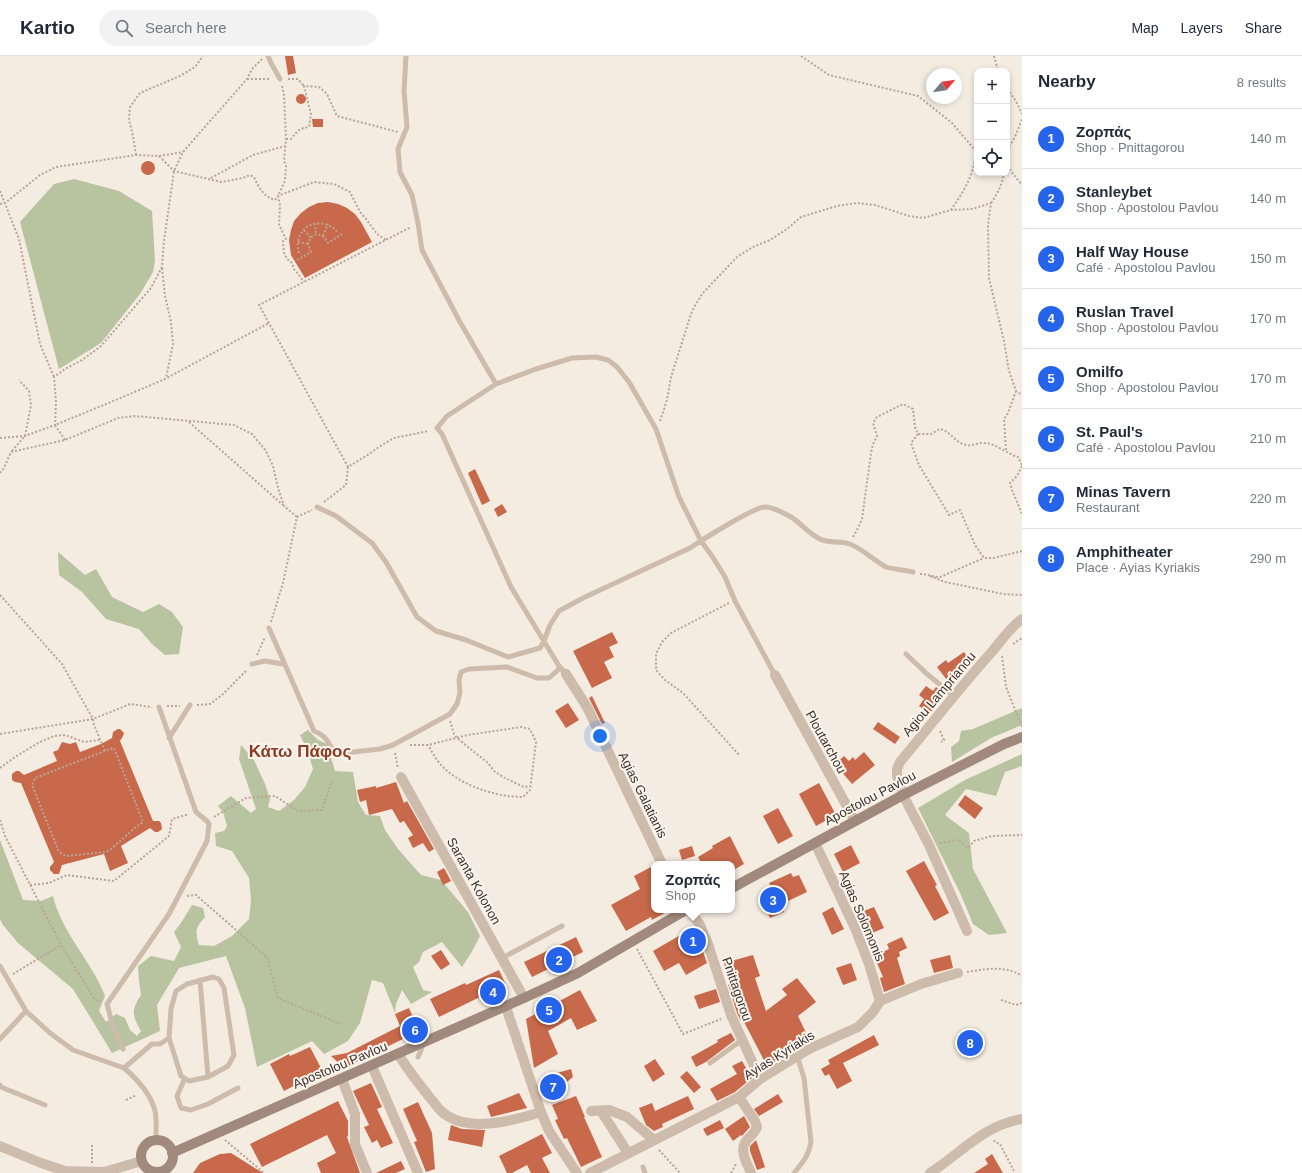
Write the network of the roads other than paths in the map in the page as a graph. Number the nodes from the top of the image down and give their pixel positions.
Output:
1 (267, 56) edge
2 (406, 56) edge
3 (280, 79) road end
4 (496, 384) junction
5 (317, 507) road end
6 (701, 540) junction
7 (913, 572) road end
8 (1022, 619) edge
9 (269, 628) road end
10 (544, 641) junction
11 (906, 654) dead end
12 (252, 664) road end
13 (284, 664) junction
14 (559, 666) junction
15 (566, 674) joint
16 (774, 675) joint
17 (954, 695) junction
18 (190, 705) road end
19 (159, 707) road end
20 (1022, 737) edge
21 (169, 738) junction
22 (401, 777) road end
23 (903, 795) junction
24 (855, 821) junction
25 (815, 843) junction
26 (661, 861) edge
27 (735, 886) edge
28 (682, 913) edge
29 (690, 913) edge
30 (562, 926) dead end
31 (967, 931) dead end
32 (502, 958) junction
33 (0, 966) edge
34 (958, 973) road end
35 (200, 980) junction
36 (524, 998) junction
37 (880, 1001) junction
38 (506, 1006) junction
39 (26, 1011) junction
40 (0, 1038) edge
41 (169, 1038) junction
42 (742, 1040) junction
43 (424, 1043) junction
44 (124, 1049) dead end
45 (398, 1054) junction
46 (797, 1056) junction
47 (418, 1057) dead end
48 (710, 1063) dead end
49 (372, 1066) junction
50 (124, 1068) junction
51 (208, 1077) junction
52 (184, 1078) junction
53 (342, 1079) junction
54 (760, 1079) junction
55 (0, 1085) edge
56 (238, 1088) dead end
57 (739, 1097) junction
58 (45, 1105) dead end
59 (541, 1112) junction
60 (1022, 1119) edge
61 (156, 1140) junction
62 (653, 1141) junction
63 (0, 1146) edge
64 (172, 1153) junction
65 (628, 1153) junction
66 (142, 1161) junction
67 (643, 1167) dead end
68 (161, 1172) edge
69 (933, 1172) edge
70 (367, 1173) edge
71 (418, 1173) edge
72 (577, 1173) edge
73 (590, 1173) edge
74 (645, 1173) edge
75 (751, 1173) edge
76 (794, 1173) edge

1 - 3 lane
2 - 4 lane
4 - 6 lane
4 - 10 lane
5 - 10 lane
6 - 7 lane
6 - 10 lane
6 - 16 lane
8 - 17 street, Agiou Lamprianou
9 - 13 lane
10 - 14 lane
11 - 17 lane
12 - 13 lane
13 - 14 lane
14 - 15 lane
15 - 26 street, Agias Galatianis
16 - 24 street, Ploutarchou
17 - 23 street, Agiou Lamprianou
18 - 21 lane
19 - 21 lane
20 - 23 main road, Apostolou Pavlou
21 - 44 lane
22 - 32 street, Saranta Kolonon
23 - 24 main road, Apostolou Pavlou
23 - 31 street
24 - 25 main road, Apostolou Pavlou
25 - 27 main road, Apostolou Pavlou
25 - 37 street, Agias Solomonis
28 - 36 main road, Apostolou Pavlou
29 - 42 street, Pnittagorou
30 - 32 lane
32 - 36 street, Saranta Kolonon
33 - 39 lane
34 - 37 street
35 - 41 lane
35 - 51 lane
35 - 51 lane
36 - 38 main road, Apostolou Pavlou
37 - 46 street, Ayias Kyriakis
38 - 43 main road, Apostolou Pavlou
38 - 59 street
39 - 40 lane
39 - 50 lane
41 - 50 lane
41 - 52 lane
42 - 48 lane
42 - 54 street, Pnittagorou
43 - 45 main road, Apostolou Pavlou
43 - 47 lane
45 - 49 main road, Apostolou Pavlou
45 - 59 street
46 - 54 street, Ayias Kyriakis
46 - 76 lane
49 - 53 main road, Apostolou Pavlou
49 - 71 street
50 - 61 lane
51 - 52 lane
52 - 56 lane
53 - 64 main road, Apostolou Pavlou
53 - 70 street
54 - 57 street, Ayias Kyriakis
55 - 58 lane
57 - 62 street, Ayias Kyriakis
57 - 75 street
59 - 72 street
60 - 69 street
61 - 64 main road
61 - 66 main road
62 - 65 street, Ayias Kyriakis
62 - 65 street
63 - 66 street
64 - 68 main road
65 - 73 street, Ayias Kyriakis
66 - 68 main road
67 - 74 lane

